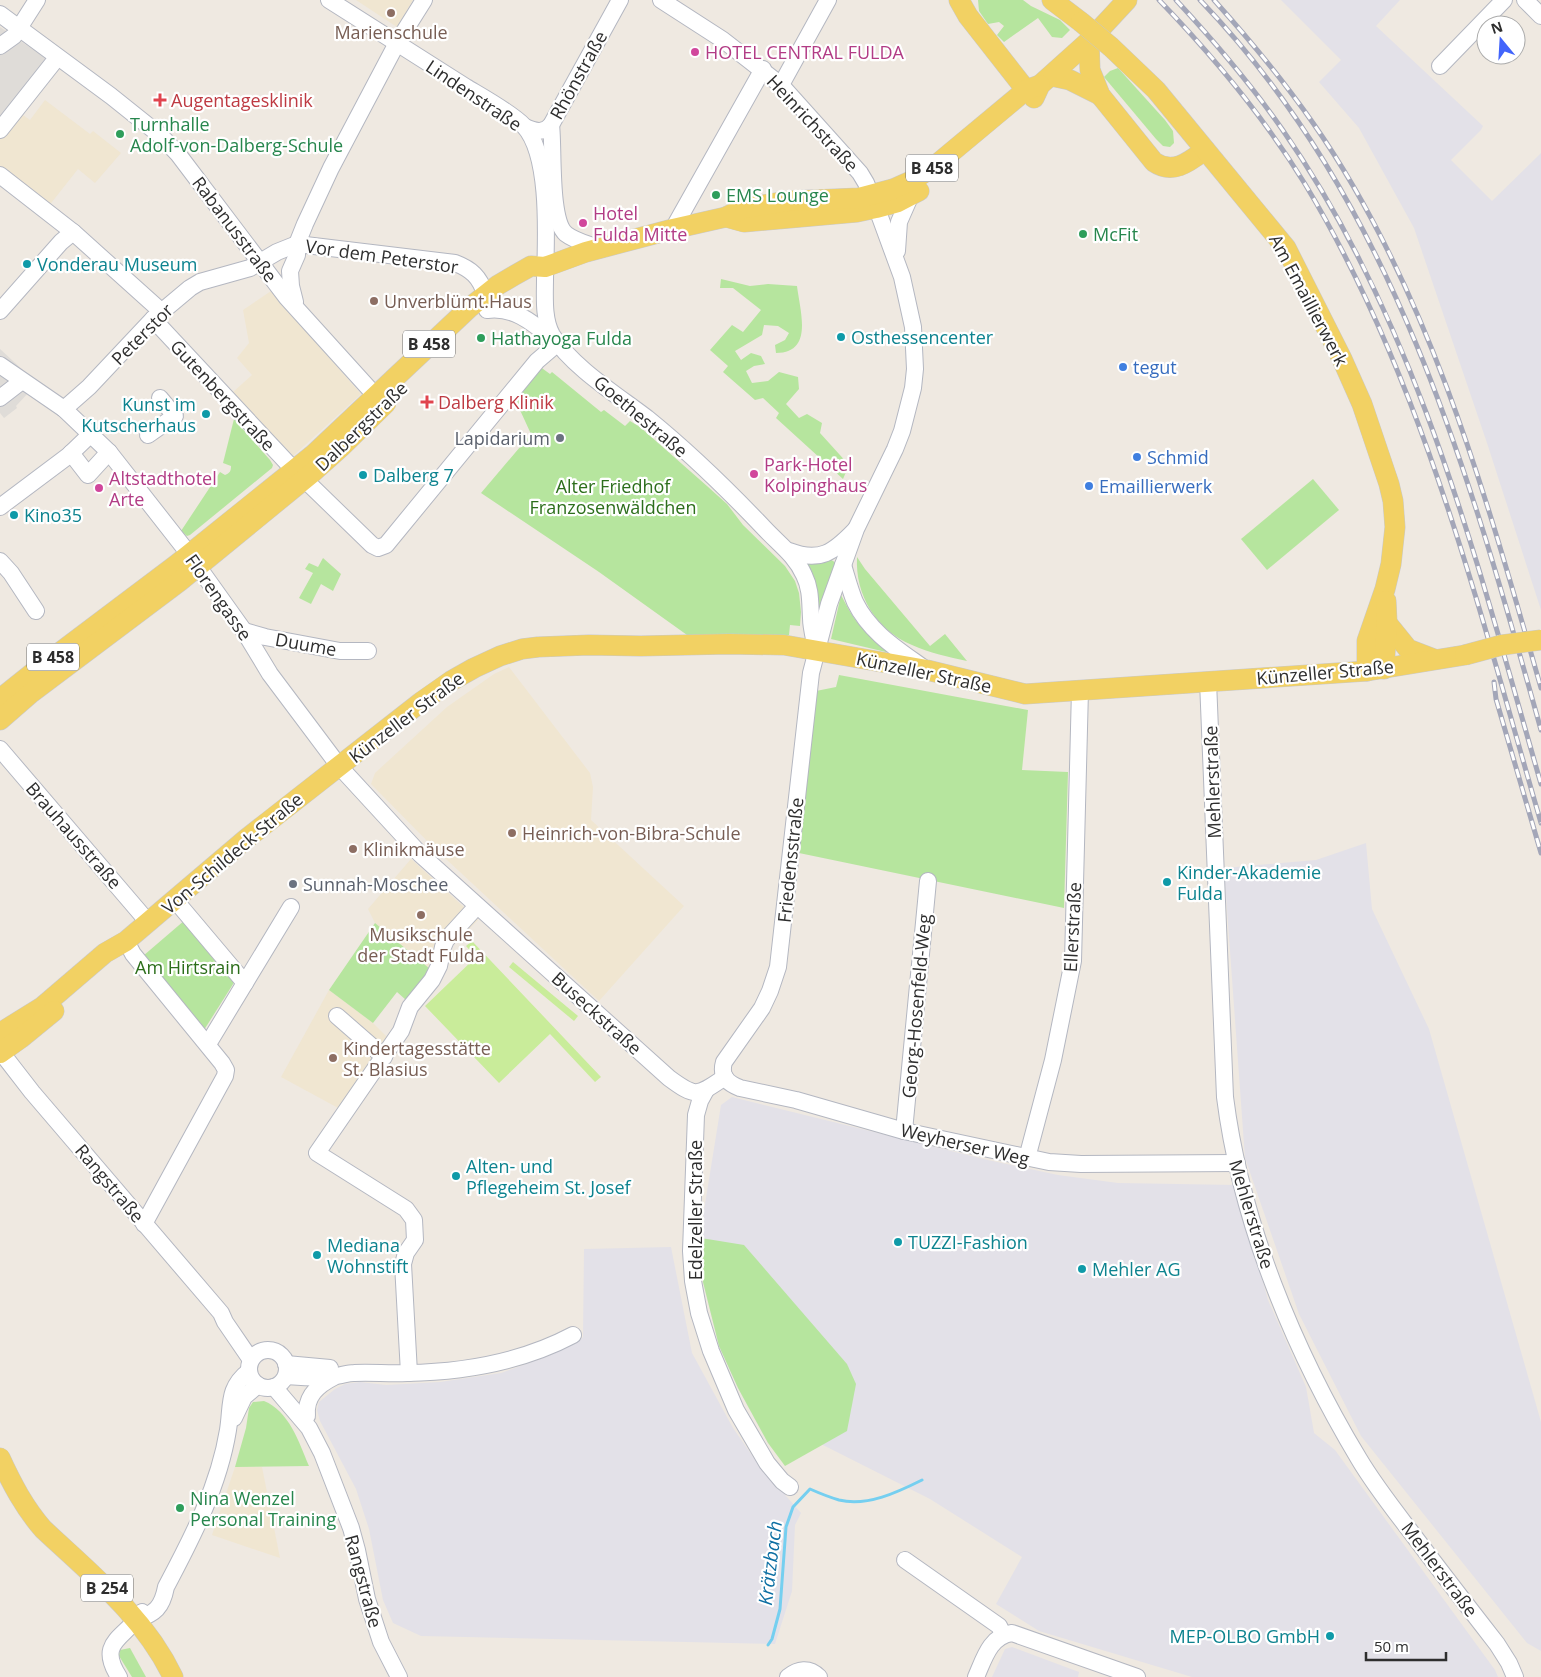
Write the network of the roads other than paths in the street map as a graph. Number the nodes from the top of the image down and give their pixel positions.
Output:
1 (37, 0) edge
2 (329, 0) edge
3 (424, 0) edge
4 (620, 0) edge
5 (661, 0) edge
6 (828, 0) edge
7 (959, 0) edge
8 (1052, 0) edge
9 (1127, 0) edge
10 (1504, 0) edge
11 (1525, 0) edge
12 (0, 14) edge
13 (1541, 16) edge
14 (19, 28) junction
15 (1089, 41) junction
16 (397, 43) junction
17 (0, 46) edge
18 (53, 63) dead end
19 (1440, 66) dead end
20 (763, 69) junction
21 (1039, 84) junction
22 (781, 85) junction
23 (1100, 95) junction
24 (8, 112) edge
25 (551, 125) junction
26 (525, 127) junction
27 (0, 130) edge
28 (1205, 150) junction
29 (0, 175) edge
30 (910, 197) junction
31 (874, 202) junction
32 (673, 229) junction
33 (73, 232) junction
34 (298, 244) junction
35 (598, 248) junction
36 (261, 262) junction
37 (898, 263) junction
38 (546, 267) junction
39 (486, 302) junction
40 (296, 306) junction
41 (0, 311) edge
42 (157, 315) junction
43 (558, 343) junction
44 (0, 366) edge
45 (22, 381) junction
46 (0, 398) edge
47 (160, 398) dead end
48 (379, 401) junction
49 (61, 408) junction
50 (90, 432) junction
51 (148, 435) dead end
52 (109, 452) junction
53 (69, 454) junction
54 (299, 475) junction
55 (0, 507) edge
56 (856, 529) junction
57 (790, 551) junction
58 (194, 560) junction
59 (0, 562) edge
60 (843, 565) junction
61 (1385, 589) junction
62 (36, 611) dead end
63 (1387, 623) junction
64 (244, 631) junction
65 (1541, 640) edge
66 (817, 650) junction
67 (368, 651) dead end
68 (1436, 660) junction
69 (927, 670) junction
70 (1376, 670) junction
71 (1208, 680) junction
72 (1080, 690) junction
73 (0, 700) edge
74 (0, 720) edge
75 (0, 749) edge
76 (339, 766) junction
77 (928, 881) dead end
78 (175, 900) junction
79 (477, 906) junction
80 (291, 908) dead end
81 (148, 922) junction
82 (126, 941) junction
83 (245, 983) junction
84 (337, 1016) dead end
85 (0, 1033) edge
86 (208, 1044) junction
87 (2, 1054) edge
88 (384, 1057) junction
89 (725, 1077) junction
90 (706, 1090) junction
91 (904, 1131) junction
92 (1027, 1158) junction
93 (1236, 1163) junction
94 (144, 1224) junction
95 (573, 1335) dead end
96 (254, 1360) junction
97 (352, 1373) junction
98 (409, 1373) junction
99 (282, 1377) junction
100 (334, 1377) junction
101 (258, 1385) junction
102 (308, 1422) junction
103 (228, 1429) junction
104 (0, 1458) edge
105 (790, 1487) dead end
106 (904, 1560) dead end
107 (137, 1620) junction
108 (1003, 1634) junction
109 (119, 1677) edge
110 (173, 1677) edge
111 (399, 1677) edge
112 (788, 1677) edge
113 (819, 1677) edge
114 (976, 1677) edge
115 (1137, 1677) edge
116 (1515, 1677) edge

1 - 14 street
2 - 16 street, Lindenstraße
3 - 16 street
4 - 25 street, Rhönstraße
5 - 20 street, Heinrichstraße
6 - 22 street
7 - 21 main road
8 - 28 main road, Am Emaillierwerk, bridge
9 - 15 main road, B 458
10 - 19 street
11 - 13 street
12 - 14 street, Rabanusstraße
14 - 17 street
14 - 36 street, Rabanusstraße
15 - 21 main road, B 458
15 - 23 main road
16 - 26 street, Lindenstraße
16 - 34 street
18 - 24 street
20 - 22 street, Heinrichstraße
20 - 32 street
21 - 23 main road
21 - 30 main road, B 458
21 - 31 main road, B 458
22 - 31 street, Heinrichstraße
23 - 28 main road
24 - 27 street
25 - 26 street, Rhönstraße
25 - 35 street
26 - 38 street, Lindenstraße
28 - 61 main road, Am Emaillierwerk
29 - 33 street, Gutenbergstraße
30 - 31 main road, B 458
30 - 37 street, Heinrichstraße
31 - 32 main road, B 458
31 - 37 street, Heinrichstraße
32 - 35 main road, B 458
33 - 41 street
33 - 42 street, Gutenbergstraße
34 - 36 street, Peterstor
34 - 39 street, Vor dem Peterstor
34 - 40 street, Vor dem Peterstor
35 - 38 main road, B 458
36 - 40 street, Rabanusstraße
36 - 42 street, Peterstor
37 - 56 street, Heinrichstraße
38 - 39 main road, Dalbergstraße / B 458
38 - 43 street, Goethestraße
39 - 43 street, Goethestraße
39 - 48 main road, Dalbergstraße / B 458
40 - 48 street, Rabanusstraße
42 - 49 street, Peterstor
42 - 54 street, Gutenbergstraße
43 - 54 street, Gutenbergstraße
43 - 57 street, Goethestraße
44 - 45 street
45 - 46 street
45 - 49 street
47 - 51 street
48 - 54 main road, Dalbergstraße / B 458
49 - 50 street
50 - 52 street, Florengasse
50 - 53 street
52 - 53 street
52 - 58 street, Florengasse
53 - 55 street
54 - 58 main road, Dalbergstraße / B 458
56 - 57 street
56 - 60 street, Heinrichstraße
57 - 66 street, Goethestraße
58 - 64 street, Florengasse
58 - 73 main road, Dalbergstraße / B 458
58 - 74 main road, Dalbergstraße / B 458
59 - 62 street
60 - 66 street, Heinrichstraße
60 - 69 street
61 - 63 main road, Am Emaillierwerk
61 - 70 main road, Am Emaillierwerk
63 - 68 main road
63 - 70 main road, Am Emaillierwerk
64 - 67 street, Duume
64 - 76 street, Florengasse
65 - 68 main road, Künzeller Straße, bridge
66 - 69 main road, Künzeller Straße
66 - 76 main road, Künzeller Straße
66 - 89 street, Friedensstraße
68 - 70 main road, Künzeller Straße
69 - 72 main road, Künzeller Straße
70 - 71 main road, Künzeller Straße
71 - 72 main road, Künzeller Straße
71 - 93 street, Mehlerstraße
72 - 92 street, Ellerstraße
75 - 81 street, Brauhausstraße
76 - 78 main road, Von-Schildeck-Straße
76 - 79 street, Buseckstraße
77 - 91 street, Georg-Hosenfeld-Weg
78 - 81 main road, Von-Schildeck-Straße
78 - 83 street
79 - 88 street
79 - 90 street, Buseckstraße
80 - 83 street
81 - 82 main road, Von-Schildeck-Straße
82 - 85 main road, Von-Schildeck-Straße
82 - 86 street
82 - 87 main road, Von-Schildeck-Straße
83 - 86 street
84 - 88 street
86 - 94 street
87 - 94 street, Rangstraße
88 - 98 street
89 - 90 street
89 - 91 street, Weyherser Weg
90 - 105 street, Edelzeller Straße
91 - 92 street, Weyherser Weg
92 - 93 street, Weyherser Weg
93 - 116 street, Mehlerstraße
94 - 96 street, Rangstraße
95 - 98 street
96 - 99 street
96 - 101 street
96 - 103 street
97 - 98 street
97 - 99 street
97 - 100 street
99 - 100 street
99 - 101 street
99 - 102 street, Rangstraße
100 - 102 street
101 - 103 street
102 - 111 street, Rangstraße
103 - 107 street
104 - 107 main road, B 254
106 - 108 street
107 - 109 street
107 - 110 main road, B 254
108 - 114 street
108 - 115 street
112 - 113 street

